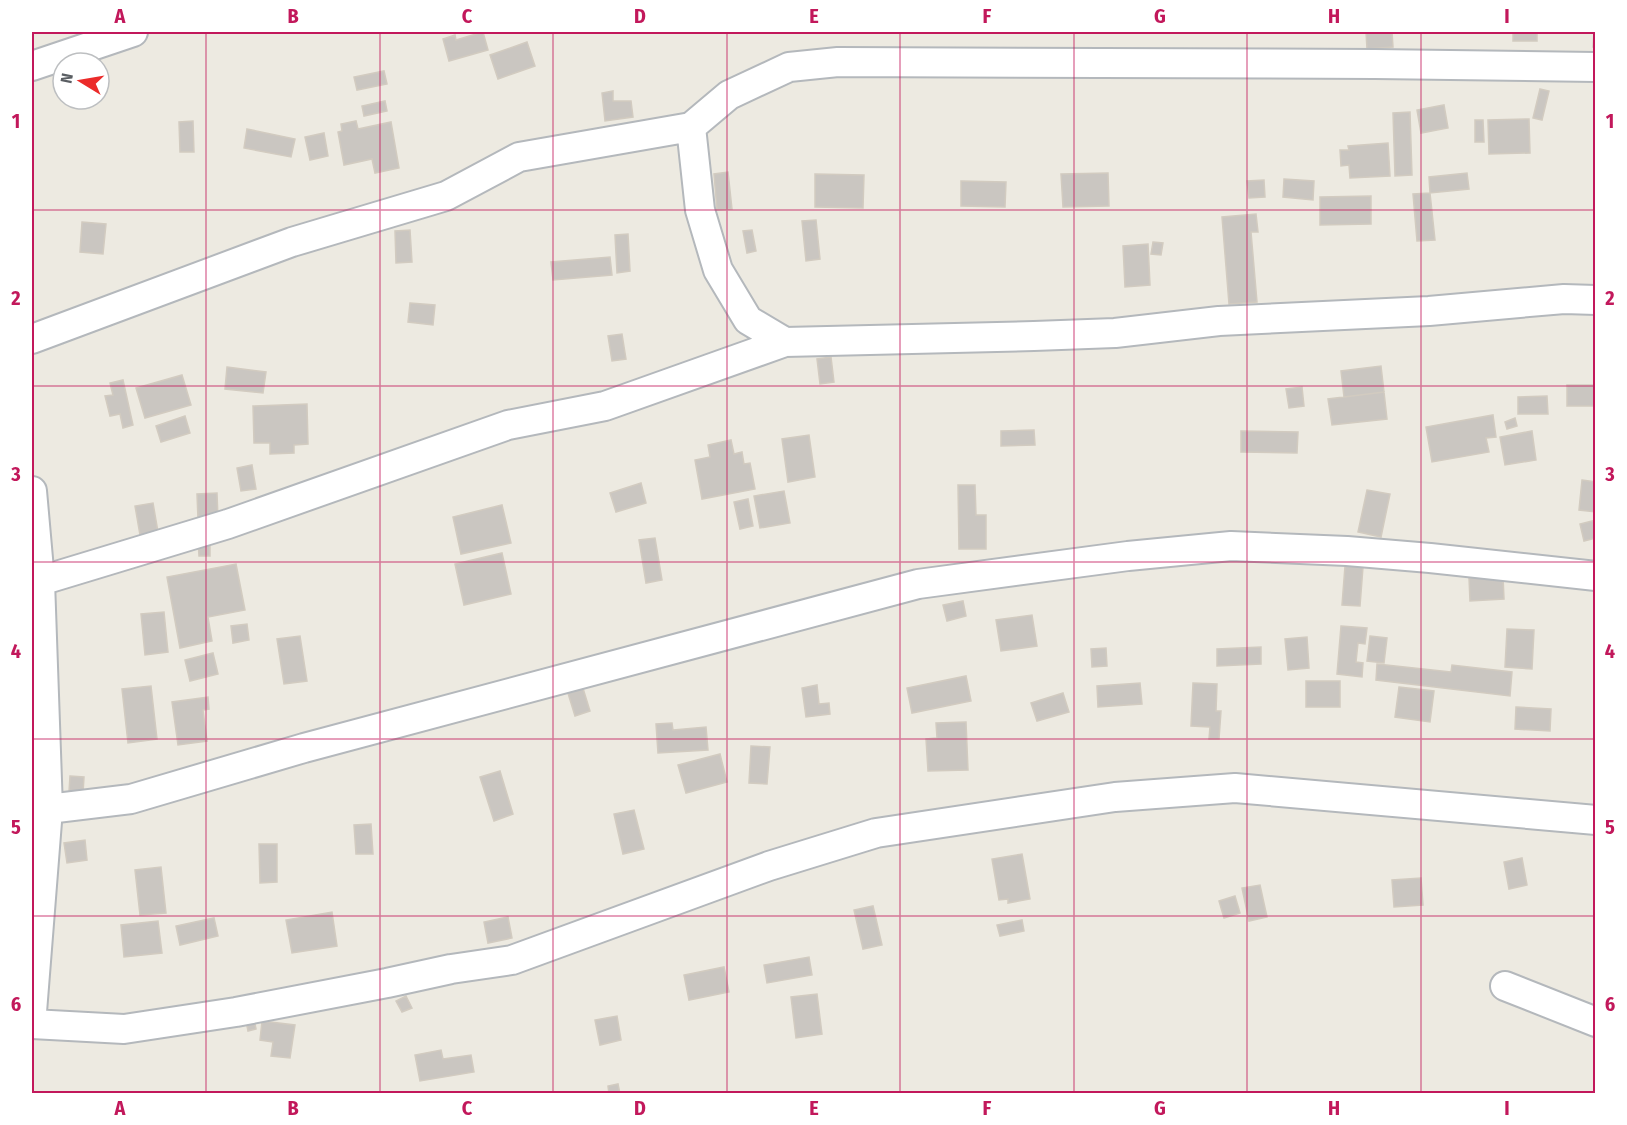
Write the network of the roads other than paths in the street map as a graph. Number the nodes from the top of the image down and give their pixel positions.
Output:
1 (133, 32) edge
2 (32, 66) edge
3 (1596, 67) edge
4 (691, 127) junction
5 (1596, 300) edge
6 (32, 339) edge
7 (785, 342) junction
8 (32, 491) edge
9 (1596, 576) edge
10 (40, 581) junction
11 (48, 809) junction
12 (1596, 820) edge
13 (1505, 986) dead end
14 (32, 1012) edge
15 (1596, 1022) edge
16 (32, 1024) edge

1 - 2 street
3 - 4 street
4 - 6 street
4 - 7 street
5 - 7 street
7 - 10 street
8 - 10 street
9 - 11 street
10 - 11 street
11 - 14 street
12 - 16 street
13 - 15 street

